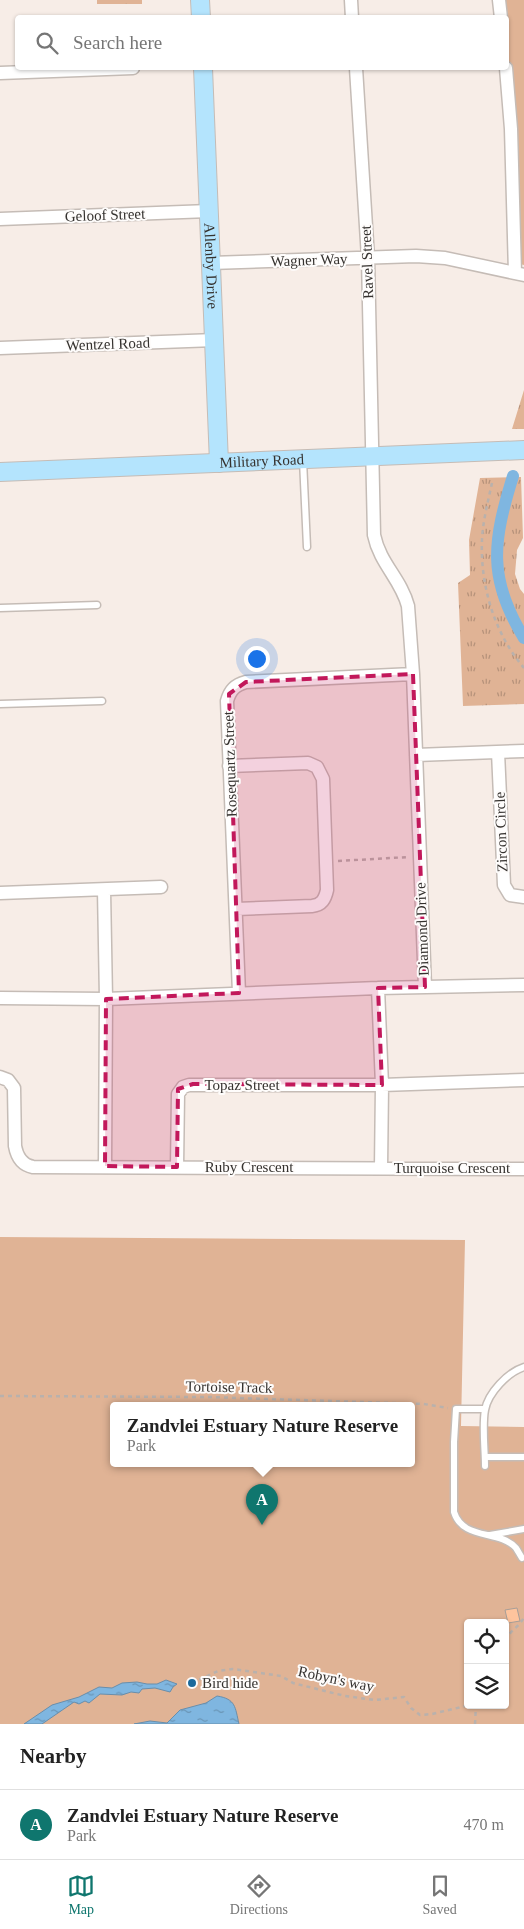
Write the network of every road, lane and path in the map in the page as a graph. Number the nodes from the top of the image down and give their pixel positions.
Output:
1 (200, 0) edge
2 (351, 0) edge
3 (499, 0) edge
4 (201, 15) edge
5 (352, 15) edge
6 (501, 15) edge
7 (66, 70) edge
8 (203, 70) edge
9 (356, 70) edge
10 (506, 70) edge
11 (0, 72) edge
12 (209, 211) junction
13 (0, 218) edge
14 (368, 258) junction
15 (211, 263) junction
16 (520, 274) edge
17 (215, 340) junction
18 (0, 348) edge
19 (524, 450) edge
20 (372, 456) junction
21 (303, 459) junction
22 (219, 463) junction
23 (0, 472) edge
24 (492, 483) dead end
25 (307, 547) dead end
26 (98, 605) dead end
27 (0, 608) edge
28 (524, 668) edge
29 (413, 674) junction
30 (102, 701) dead end
31 (0, 704) edge
32 (524, 751) edge
33 (498, 752) junction
34 (416, 755) junction
35 (229, 766) junction
36 (419, 857) junction
37 (326, 861) junction
38 (161, 887) dead end
39 (104, 890) junction
40 (0, 893) edge
41 (524, 897) edge
42 (236, 909) junction
43 (524, 985) edge
44 (425, 987) junction
45 (378, 988) junction
46 (239, 993) junction
47 (0, 998) edge
48 (106, 998) junction
49 (0, 1077) edge
50 (524, 1080) edge
51 (382, 1085) junction
52 (106, 1166) junction
53 (177, 1167) junction
54 (381, 1168) junction
55 (524, 1169) edge
56 (524, 1367) edge
57 (0, 1396) edge
58 (363, 1402) edge
59 (415, 1404) edge
60 (456, 1409) junction
61 (485, 1409) junction
62 (485, 1457) junction
63 (524, 1457) edge
64 (485, 1466) dead end
65 (524, 1529) edge
66 (486, 1535) junction
67 (522, 1558) dead end
68 (524, 1617) edge
69 (509, 1635) edge
70 (192, 1683) dead end
71 (464, 1706) edge
72 (476, 1709) edge
73 (475, 1724) edge

1 - 4 main road
2 - 5 street
3 - 6 street
7 - 11 street
8 - 12 main road, Allenby Drive
9 - 14 street, Ravel Street
10 - 16 street
12 - 13 street, Geloof Street
12 - 15 main road, Allenby Drive
14 - 15 street, Wagner Way
14 - 16 street, Wagner Way
14 - 20 street, Ravel Street
15 - 17 main road, Allenby Drive
17 - 18 street, Wentzel Road
17 - 22 main road, Allenby Drive
19 - 20 main road, Military Road
20 - 21 main road, Military Road
20 - 29 street, Diamond Drive
21 - 22 main road, Military Road
21 - 25 lane
22 - 23 main road, Military Road
24 - 28 path
26 - 27 lane
29 - 34 street, Diamond Drive
29 - 35 street, Rosequartz Street
30 - 31 lane
32 - 33 street
33 - 34 street
33 - 41 street, Zircon Circle
34 - 36 street, Diamond Drive
35 - 37 street
35 - 42 street, Rosequartz Street
36 - 37 path
36 - 44 street, Diamond Drive
37 - 42 street
38 - 39 street
39 - 40 street
39 - 48 street
42 - 46 street, Rosequartz Street
43 - 44 street
44 - 45 street, Diamond Drive
45 - 46 street, Diamond Drive
45 - 51 street
46 - 48 street, Diamond Drive
47 - 48 street, Diamond Drive
48 - 52 street
49 - 52 street, Ruby Crescent
50 - 51 street
51 - 53 street, Topaz Street
51 - 54 street
52 - 53 street, Ruby Crescent
53 - 54 street, Ruby Crescent
54 - 55 street, Turquoise Crescent
56 - 61 lane
57 - 58 path, Tortoise Track
59 - 60 path, Tortoise Track
60 - 61 lane
60 - 66 lane
61 - 62 lane
62 - 63 lane
62 - 64 lane
65 - 66 lane
66 - 67 lane
68 - 69 path
70 - 71 path, Robyn's way
72 - 73 path

